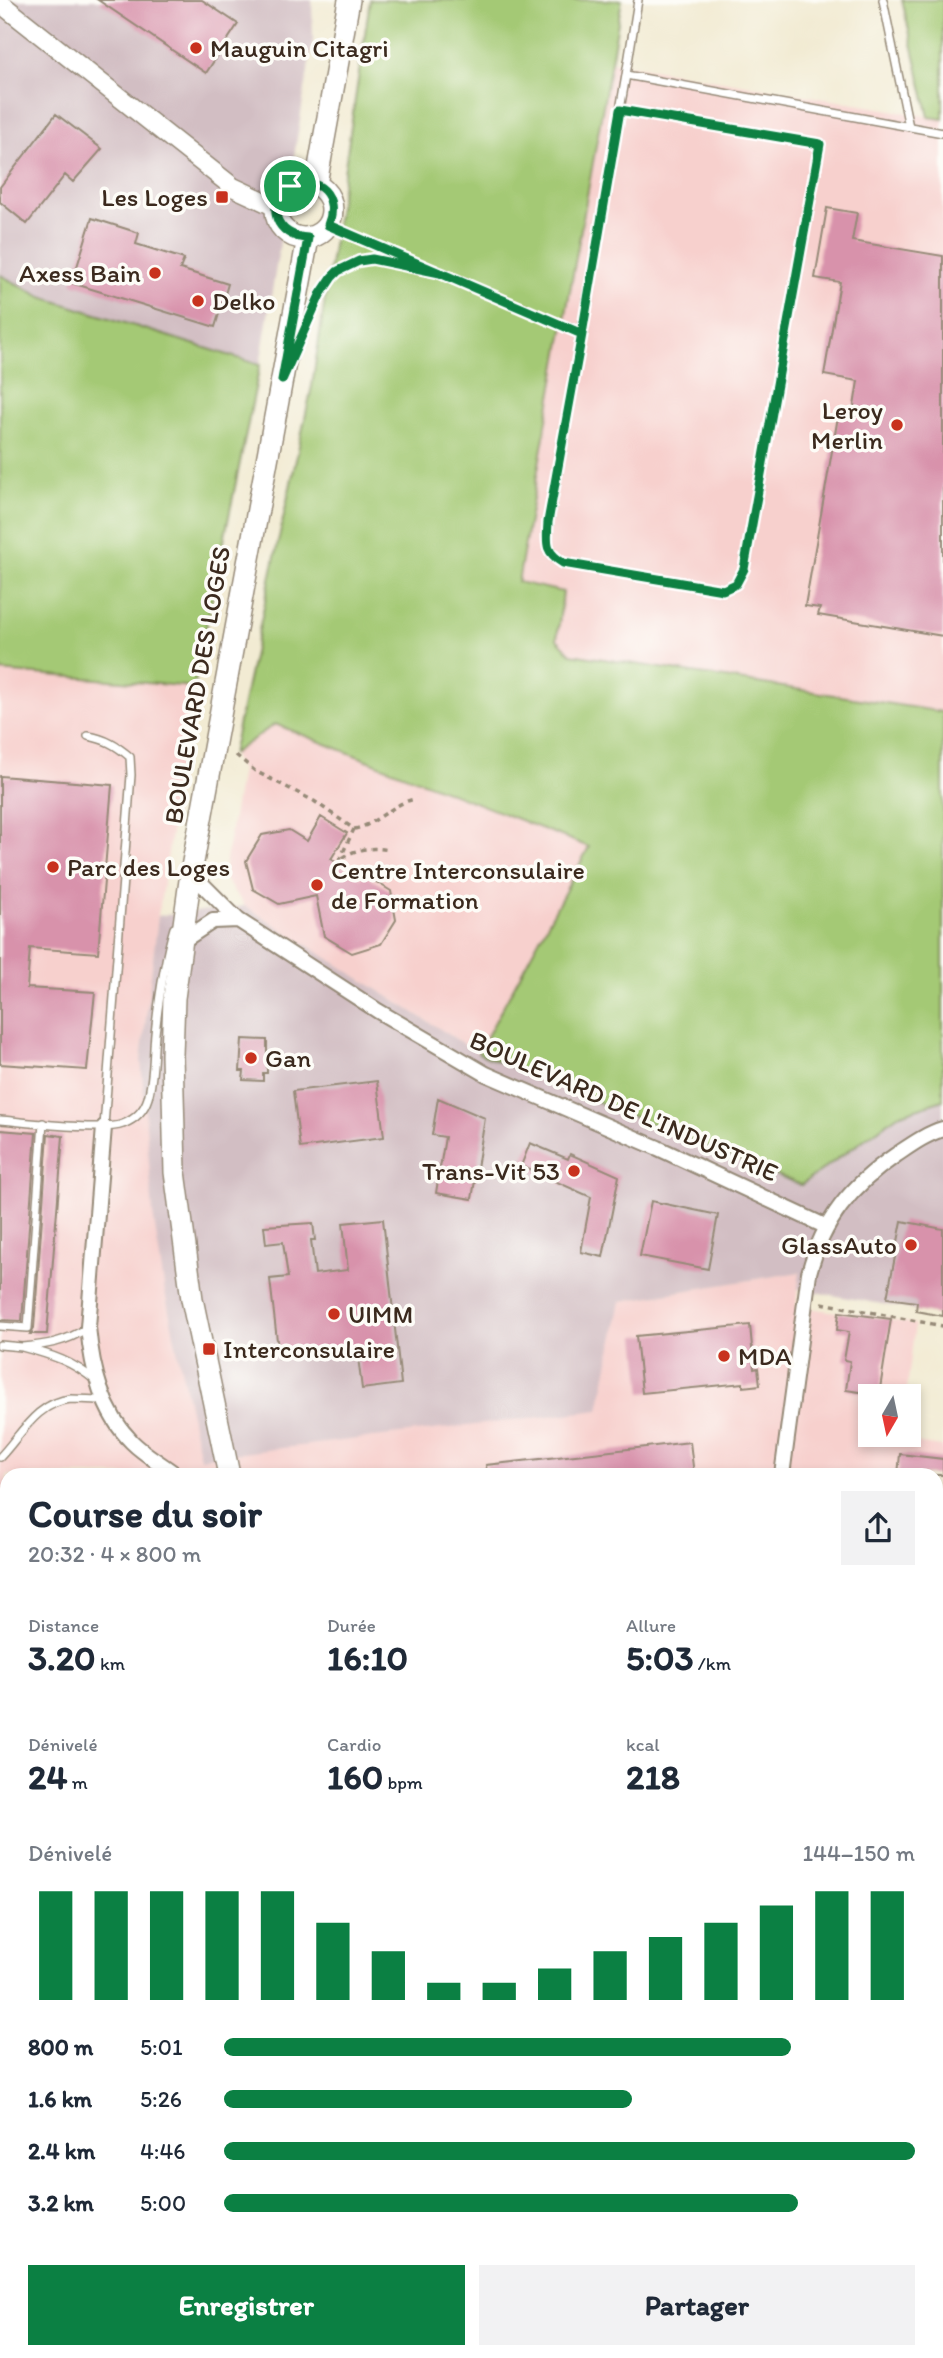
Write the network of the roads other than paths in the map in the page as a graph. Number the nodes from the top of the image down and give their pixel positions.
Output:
1 (349, 0) edge
2 (638, 0) edge
3 (883, 0) edge
4 (0, 3) edge
5 (626, 75) junction
6 (620, 110) junction
7 (909, 127) junction
8 (943, 133) edge
9 (316, 184) junction
10 (276, 207) junction
11 (328, 225) junction
12 (308, 238) junction
13 (440, 273) junction
14 (582, 334) junction
15 (282, 380) junction
16 (88, 736) dead end
17 (191, 873) junction
18 (238, 920) junction
19 (181, 942) junction
20 (0, 1120) edge
21 (43, 1123) junction
22 (104, 1127) junction
23 (943, 1129) edge
24 (827, 1227) junction
25 (0, 1326) edge
26 (88, 1328) junction
27 (0, 1345) edge
28 (22, 1347) junction
29 (98, 1383) junction
30 (104, 1400) junction
31 (0, 1457) edge
32 (167, 1468) edge
33 (228, 1468) edge
34 (783, 1468) edge

1 - 9 main road
2 - 5 lane
3 - 7 lane
4 - 10 street
5 - 6 lane
5 - 7 lane
6 - 14 lane
6 - 14 lane
7 - 8 lane
9 - 10 main road
9 - 11 main road
10 - 12 main road
11 - 12 main road
11 - 13 lane
12 - 15 main road, BOULEVARD DES LOGES
13 - 14 lane
13 - 15 lane
15 - 17 main road, BOULEVARD DES LOGES
16 - 22 lane
17 - 18 street, BOULEVARD DE L'INDUSTRIE
17 - 19 main road, BOULEVARD DES LOGES
17 - 22 lane
18 - 19 street
18 - 24 street, BOULEVARD DE L'INDUSTRIE
19 - 33 main road, BOULEVARD DES LOGES
20 - 21 lane
21 - 22 lane
21 - 25 lane
22 - 26 street
23 - 24 street
24 - 34 street
26 - 28 lane
26 - 29 street
27 - 28 lane
28 - 29 lane
29 - 30 street
30 - 31 lane
30 - 32 street

